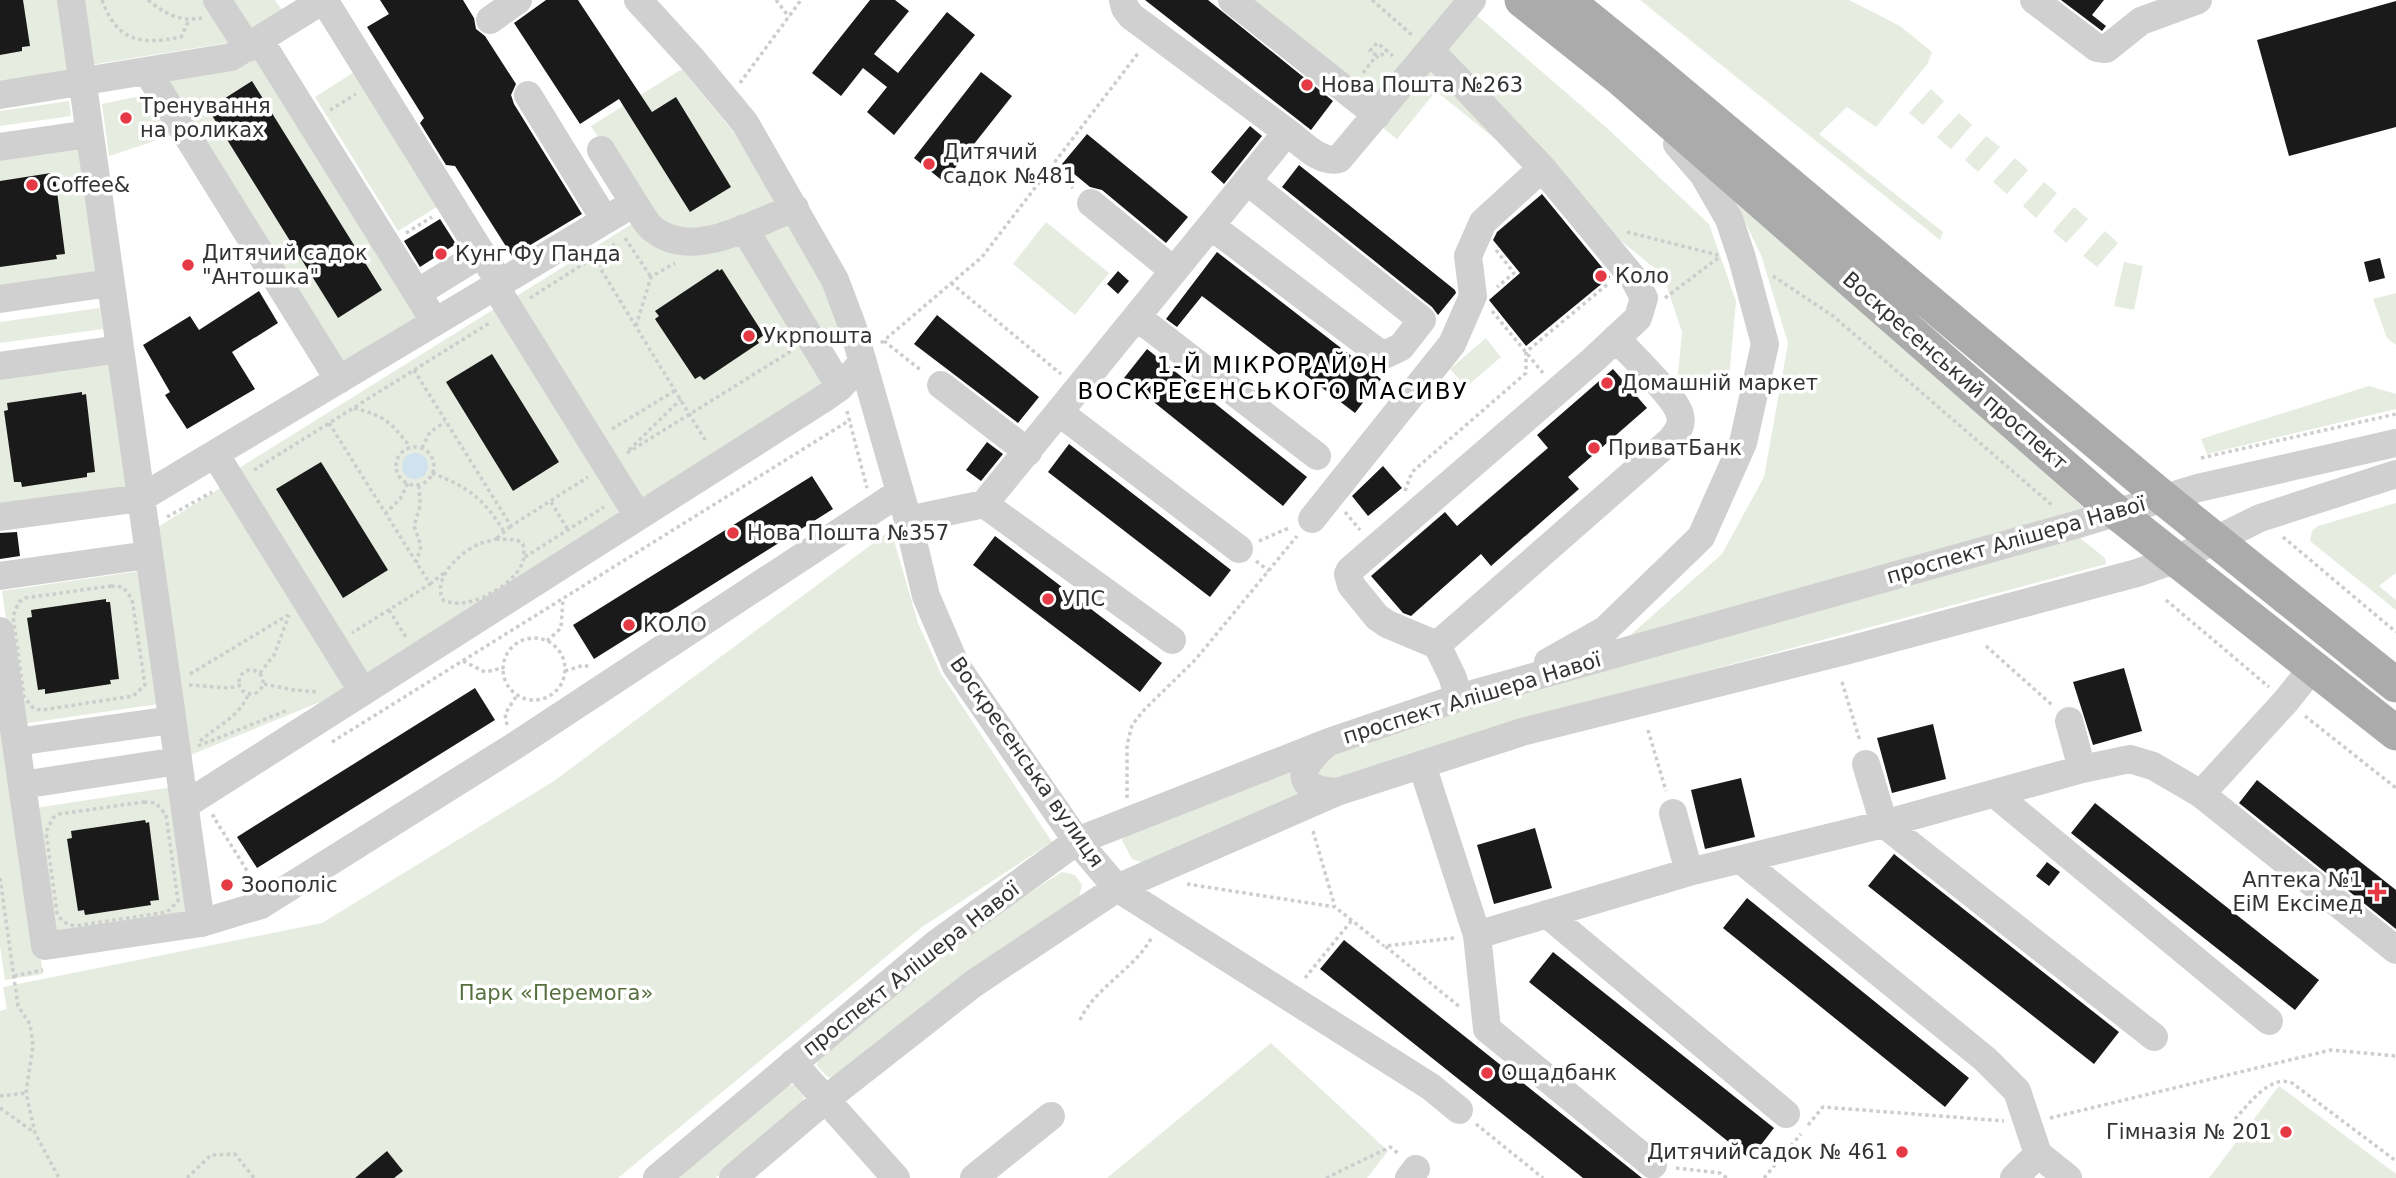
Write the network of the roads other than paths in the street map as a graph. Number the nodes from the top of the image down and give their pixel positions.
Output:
1 (71, 0) edge
2 (324, 0) edge
3 (518, 0) edge
4 (638, 0) edge
5 (1123, 0) edge
6 (1232, 0) edge
7 (1472, 0) edge
8 (1522, 0) edge
9 (1566, 0) edge
10 (2034, 0) edge
11 (2198, 0) edge
12 (220, 6) edge
13 (490, 20) dead end
14 (254, 44) junction
15 (1420, 60) junction
16 (147, 71) junction
17 (1620, 78) junction
18 (82, 81) junction
19 (0, 95) edge
20 (528, 95) dead end
21 (1377, 115) junction
22 (1287, 132) junction
23 (89, 134) junction
24 (0, 147) edge
25 (601, 150) dead end
26 (1542, 168) junction
27 (1247, 181) junction
28 (1091, 202) road end
29 (634, 203) junction
30 (795, 208) junction
31 (605, 220) junction
32 (1211, 226) junction
33 (744, 228) junction
34 (482, 253) junction
35 (1174, 271) junction
36 (110, 283) junction
37 (498, 284) junction
38 (417, 293) junction
39 (0, 299) edge
40 (1137, 317) junction
41 (435, 322) junction
42 (1616, 338) junction
43 (120, 349) junction
44 (870, 354) junction
45 (0, 366) edge
46 (339, 380) junction
47 (941, 385) road end
48 (840, 387) junction
49 (1060, 413) junction
50 (2396, 443) edge
51 (1028, 452) junction
52 (215, 454) junction
53 (1317, 456) dead end
54 (2396, 474) edge
55 (899, 493) junction
56 (2162, 497) junction
57 (141, 498) junction
58 (984, 504) junction
59 (2116, 512) junction
60 (638, 516) junction
61 (0, 517) edge
62 (1312, 519) road end
63 (908, 520) junction
64 (2215, 540) junction
65 (1239, 549) road end
66 (149, 555) junction
67 (2177, 559) junction
68 (0, 576) edge
69 (0, 631) edge
70 (1172, 640) dead end
71 (1437, 646) junction
72 (2313, 667) junction
73 (1510, 683) junction
74 (2396, 685) edge
75 (362, 692) junction
76 (1458, 698) junction
77 (172, 720) junction
78 (2069, 721) road end
79 (2396, 733) edge
80 (16, 742) junction
81 (1329, 742) junction
82 (178, 761) junction
83 (1866, 764) road end
84 (1422, 765) junction
85 (2082, 769) junction
86 (22, 785) junction
87 (1337, 792) junction
88 (1995, 794) junction
89 (2201, 794) junction
90 (185, 806) junction
91 (1673, 813) road end
92 (1884, 824) junction
93 (1077, 841) junction
94 (1741, 860) junction
95 (1689, 872) junction
96 (1117, 888) junction
97 (1547, 914) junction
98 (201, 923) junction
99 (1476, 935) junction
100 (2396, 950) edge
101 (2269, 1021) dead end
102 (2154, 1037) dead end
103 (793, 1063) junction
104 (825, 1100) junction
105 (1459, 1110) road end
106 (1786, 1114) dead end
107 (1051, 1116) dead end
108 (2038, 1154) junction
109 (1653, 1165) road end
110 (657, 1178) edge
111 (733, 1178) edge
112 (896, 1178) edge
113 (974, 1178) edge
114 (2014, 1178) edge
115 (2068, 1178) edge

1 - 18 street
2 - 14 street
2 - 34 street
3 - 13 street
4 - 30 street, Воскресенська вулиця
5 - 22 street
6 - 21 street
7 - 15 street
8 - 17 main road, Воскресенський проспект
9 - 56 main road, Воскресенський проспект
10 - 11 street
12 - 14 street
14 - 16 street
14 - 38 street
15 - 21 street
15 - 26 street
16 - 18 street
16 - 46 street
17 - 59 main road, Воскресенський проспект
17 - 73 street
18 - 19 street
18 - 23 street
20 - 31 street
21 - 22 street
22 - 27 street
23 - 24 street
23 - 36 street
25 - 29 street
26 - 42 street
26 - 62 street
27 - 32 street
27 - 32 street
28 - 35 street
29 - 31 street
29 - 33 street
30 - 33 street
30 - 44 street, Воскресенська вулиця
31 - 37 street
32 - 35 street
33 - 48 street
34 - 37 street
34 - 38 street
35 - 40 street
36 - 39 street
36 - 43 street
37 - 41 street
37 - 60 street
38 - 41 street
40 - 49 street
40 - 53 street
41 - 46 street
42 - 71 street
42 - 71 street
43 - 45 street
43 - 57 street
44 - 48 street
44 - 55 street, Воскресенська вулиця
46 - 52 street
47 - 51 street
48 - 60 street
49 - 51 street
49 - 65 street
50 - 56 street, проспект Алішера Навої
51 - 58 street
52 - 57 street
52 - 75 street
54 - 64 street
55 - 63 street, Воскресенська вулиця
55 - 98 street
56 - 59 street, проспект Алішера Навої
56 - 64 main road, Воскресенський проспект
57 - 61 street
57 - 66 street
58 - 63 street
58 - 70 street
59 - 67 main road, Воскресенський проспект
59 - 73 street, проспект Алішера Навої
60 - 75 street
63 - 93 street, Воскресенська вулиця
64 - 67 street
64 - 74 main road, Воскресенський проспект
66 - 68 street
66 - 77 street
67 - 72 main road, Воскресенський проспект
67 - 84 street
69 - 80 street
71 - 76 street
72 - 79 main road, Воскресенський проспект
72 - 89 street
73 - 76 street, проспект Алішера Навої
75 - 90 street
76 - 81 street, проспект Алішера Навої
77 - 80 street
77 - 82 street
78 - 85 street
80 - 86 street
81 - 87 street
81 - 93 street, проспект Алішера Навої
82 - 86 street
82 - 90 street
83 - 92 street
84 - 87 street
84 - 99 street
85 - 88 street
85 - 89 street
86 - 98 street
87 - 96 street
88 - 92 street
88 - 101 street
89 - 100 street
90 - 98 street
91 - 95 street
92 - 94 street
92 - 102 street
93 - 96 street, Воскресенська вулиця
93 - 103 street, проспект Алішера Навої
94 - 95 street
94 - 108 street
95 - 97 street
96 - 104 street
96 - 105 street, Воскресенська вулиця
97 - 99 street
97 - 106 street
99 - 109 street
103 - 104 street
103 - 110 street, проспект Алішера Навої
104 - 111 street
104 - 112 street
107 - 113 street
108 - 114 street
108 - 115 street

